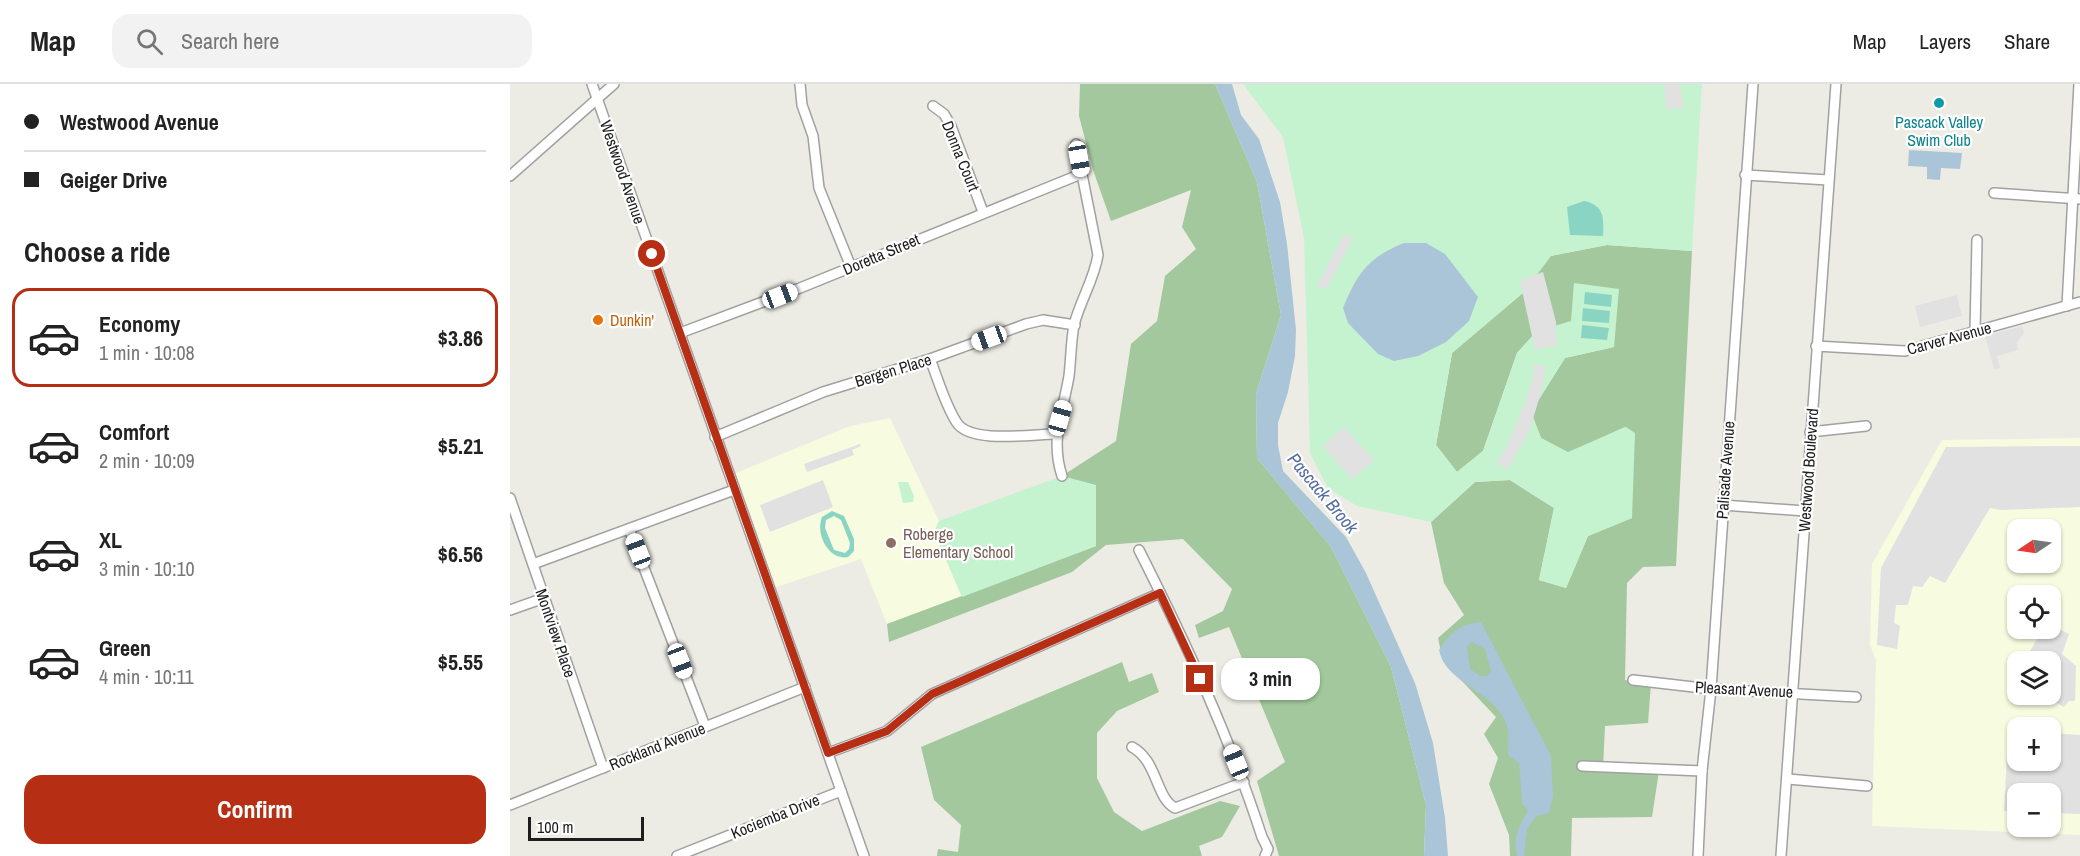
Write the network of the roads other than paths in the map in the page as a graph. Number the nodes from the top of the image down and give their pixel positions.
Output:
1 (592, 84) edge
2 (614, 84) edge
3 (800, 84) edge
4 (1753, 84) edge
5 (1836, 84) edge
6 (2079, 84) edge
7 (597, 99) junction
8 (933, 106) dead end
9 (1076, 144) dead end
10 (1081, 174) junction
11 (1745, 175) junction
12 (510, 176) edge
13 (1828, 180) junction
14 (1994, 193) dead end
15 (2077, 199) edge
16 (983, 212) junction
17 (1977, 240) dead end
18 (851, 267) junction
19 (2080, 302) edge
20 (2067, 306) junction
21 (1074, 325) junction
22 (1975, 332) junction
23 (680, 333) junction
24 (1816, 346) junction
25 (930, 359) junction
26 (1866, 426) dead end
27 (1810, 432) junction
28 (1056, 434) junction
29 (715, 437) junction
30 (1062, 476) dead end
31 (734, 490) junction
32 (510, 498) edge
33 (1723, 505) junction
34 (1805, 511) junction
35 (629, 529) junction
36 (1139, 550) dead end
37 (533, 564) junction
38 (1160, 593) junction
39 (544, 598) junction
40 (510, 610) edge
41 (1633, 680) dead end
42 (804, 687) junction
43 (1711, 689) junction
44 (1794, 692) junction
45 (1856, 697) dead end
46 (705, 726) junction
47 (1132, 747) dead end
48 (828, 753) junction
49 (1582, 766) dead end
50 (603, 768) junction
51 (1702, 771) junction
52 (1788, 779) junction
53 (1244, 782) junction
54 (1867, 786) dead end
55 (841, 791) junction
56 (510, 805) edge
57 (677, 856) edge
58 (864, 856) edge
59 (1265, 856) edge
60 (1698, 856) edge
61 (1781, 856) edge

1 - 7 street, Westwood Avenue
2 - 7 street
3 - 18 street
4 - 11 street, Palisade Avenue
5 - 13 street, Westwood Boulevard
6 - 15 street
7 - 12 street
7 - 23 street, Westwood Avenue
8 - 16 street, Donna Court
9 - 10 street
10 - 16 street, Doretta Street
10 - 21 street
11 - 13 street
11 - 33 street, Palisade Avenue
13 - 24 street, Westwood Boulevard
14 - 15 street
15 - 20 street
16 - 18 street, Doretta Street
17 - 22 street
18 - 23 street, Doretta Street
19 - 20 street, Carver Avenue
20 - 22 street, Carver Avenue
21 - 25 street, Bergen Place
21 - 28 street
22 - 24 street, Carver Avenue
23 - 29 street, Westwood Avenue
24 - 27 street, Westwood Boulevard
25 - 28 street
25 - 29 street, Bergen Place
26 - 27 street
27 - 34 street, Westwood Boulevard
28 - 30 street
29 - 31 street, Westwood Avenue
31 - 35 street
31 - 42 street, Westwood Avenue
32 - 37 street, Montview Place
33 - 34 street
33 - 43 street, Palisade Avenue
34 - 44 street, Westwood Boulevard
35 - 37 street
35 - 46 street
36 - 38 street
37 - 39 street, Montview Place
38 - 48 street
38 - 53 street
39 - 40 street
39 - 50 street, Montview Place
41 - 43 street, Pleasant Avenue
42 - 46 street, Rockland Avenue
42 - 48 street, Westwood Avenue
43 - 44 street, Pleasant Avenue
43 - 51 street, Palisade Avenue
44 - 45 street, Pleasant Avenue
44 - 52 street, Westwood Boulevard
46 - 50 street, Rockland Avenue
47 - 53 street
48 - 55 street, Westwood Avenue
49 - 51 street
50 - 56 street, Rockland Avenue
51 - 60 street, Palisade Avenue
52 - 54 street
52 - 61 street, Westwood Boulevard
53 - 59 street
55 - 57 street, Kociemba Drive
55 - 58 street, Westwood Avenue

